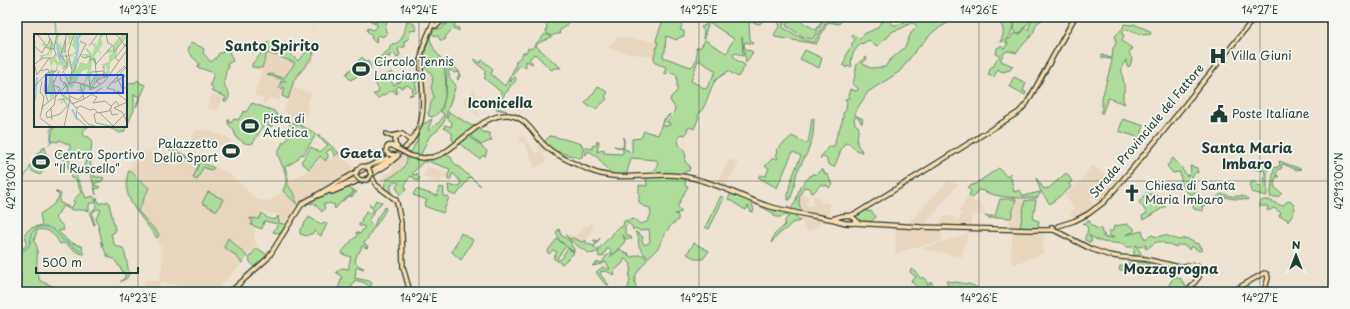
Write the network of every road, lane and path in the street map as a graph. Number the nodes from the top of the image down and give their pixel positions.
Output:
1 (1076, 17) edge
2 (1255, 17) edge
3 (442, 18) edge
4 (436, 21) edge
5 (386, 134) dead end
6 (405, 136) junction
7 (414, 137) junction
8 (411, 141) junction
9 (405, 148) junction
10 (398, 149) junction
11 (396, 154) junction
12 (368, 168) junction
13 (356, 174) junction
14 (371, 175) junction
15 (367, 180) junction
16 (359, 181) junction
17 (376, 185) junction
18 (319, 195) junction
19 (313, 198) junction
20 (857, 213) junction
21 (839, 216) junction
22 (849, 216) junction
23 (832, 219) junction
24 (855, 220) junction
25 (838, 221) junction
26 (1057, 229) junction
27 (230, 292) edge
28 (410, 292) edge
29 (1187, 292) edge
30 (1231, 292) edge
31 (1264, 292) edge

1 - 20 main road
2 - 26 main road, Strada Provinciale del Fattore
3 - 4 main road
4 - 7 main road
5 - 6 main road
6 - 7 main road
6 - 8 main road
6 - 10 main road
7 - 8 main road
8 - 9 main road
9 - 11 main road
9 - 14 main road, bridge
10 - 11 main road
10 - 23 main road, bridge
11 - 12 main road
11 - 18 main road
12 - 13 main road
12 - 14 main road, bridge
13 - 16 main road, bridge
13 - 19 main road
14 - 15 main road, bridge
14 - 17 main road
15 - 16 main road, bridge
15 - 17 main road
16 - 18 main road
17 - 28 main road
18 - 19 main road
19 - 27 main road
20 - 22 main road
20 - 24 main road
21 - 22 main road
21 - 23 main road
21 - 25 main road
22 - 24 main road
23 - 25 main road
24 - 25 main road
24 - 26 main road, Strada Provinciale del Fattore
26 - 29 main road
30 - 31 main road

